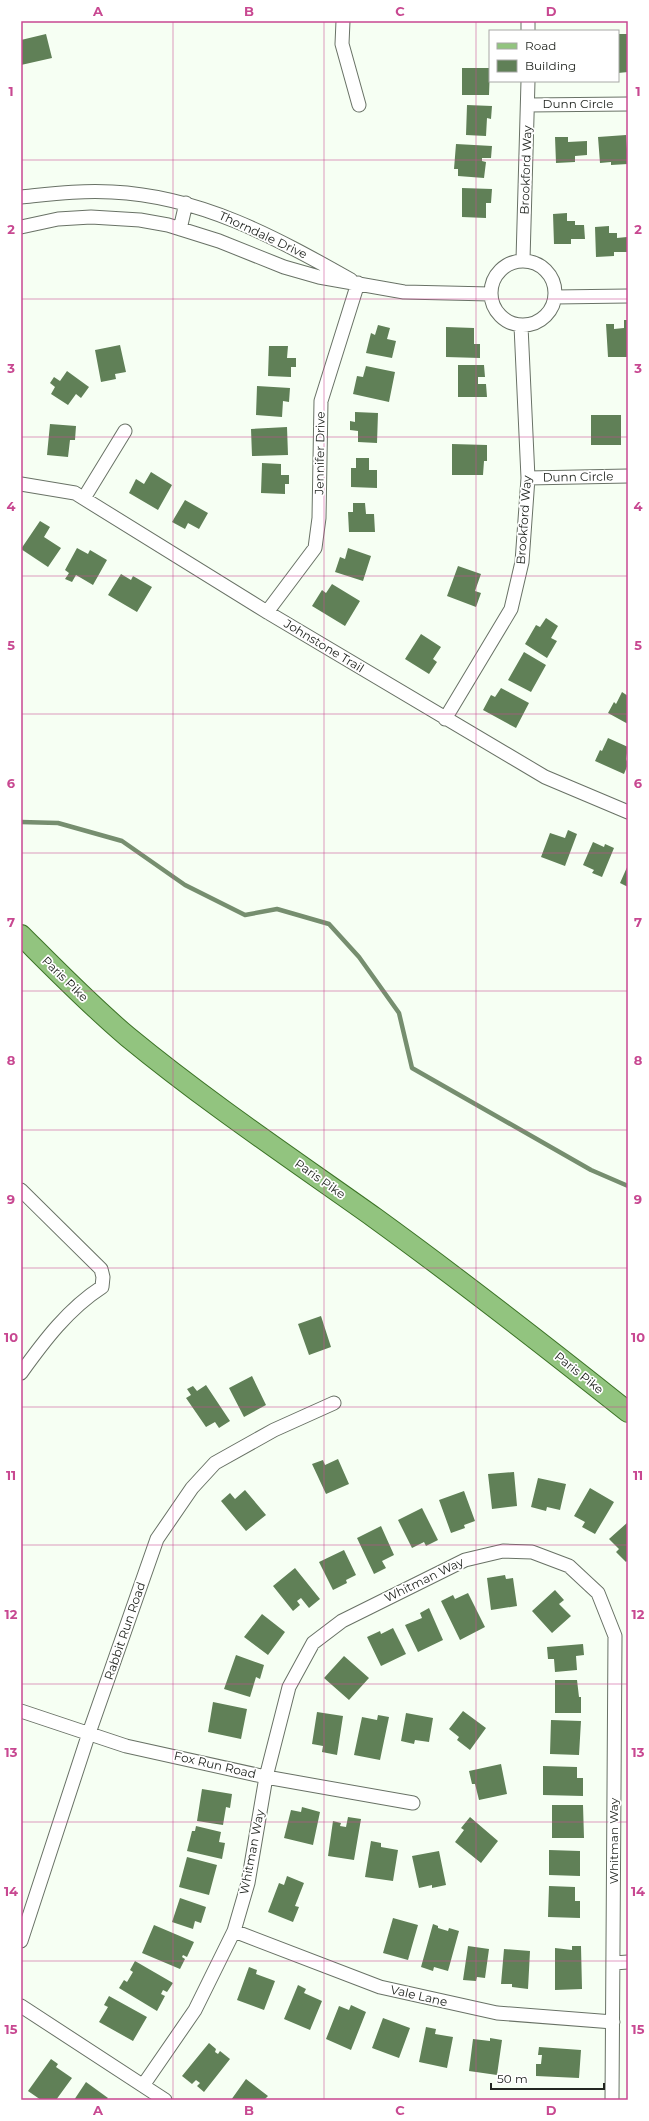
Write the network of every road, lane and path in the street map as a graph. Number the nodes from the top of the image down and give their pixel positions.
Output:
1 (343, 21) edge
2 (528, 82) edge
3 (628, 104) edge
4 (359, 105) dead end
5 (528, 105) junction
6 (21, 197) edge
7 (186, 203) junction
8 (21, 228) edge
9 (180, 229) junction
10 (523, 260) junction
11 (358, 283) junction
12 (490, 294) junction
13 (628, 296) edge
14 (555, 297) junction
15 (521, 326) junction
16 (125, 431) dead end
17 (628, 476) edge
18 (528, 478) junction
19 (21, 484) edge
20 (84, 498) junction
21 (267, 612) junction
22 (445, 719) junction
23 (628, 812) edge
24 (21, 935) edge
25 (21, 1190) edge
26 (21, 1373) edge
27 (334, 1403) dead end
28 (628, 1412) edge
29 (21, 1711) edge
30 (89, 1733) junction
31 (266, 1777) junction
32 (413, 1803) dead end
33 (234, 1931) junction
34 (21, 1941) edge
35 (628, 1962) edge
36 (614, 1963) junction
37 (21, 2006) edge
38 (612, 2022) junction
39 (144, 2084) junction
40 (165, 2100) edge
41 (612, 2100) edge

1 - 4 street
2 - 5 street, Brookford Way
3 - 5 street, Dunn Circle
5 - 10 street, Brookford Way
6 - 7 street, Thorndale Drive
7 - 9 street
7 - 11 street, Thorndale Drive
8 - 9 street, Thorndale Drive
9 - 11 street, Thorndale Drive
10 - 12 street
10 - 14 street
11 - 12 street, Thorndale Drive
11 - 21 street, Jennifer Drive
12 - 15 street
13 - 14 street
14 - 15 street
15 - 18 street, Brookford Way
16 - 20 street
17 - 18 street, Dunn Circle
18 - 22 street, Brookford Way
19 - 20 street, Johnstone Trail
20 - 21 street, Johnstone Trail
21 - 22 street, Johnstone Trail
22 - 23 street, Johnstone Trail
24 - 28 main road, Paris Pike
25 - 26 street
27 - 30 street, Rabbit Run Road
29 - 30 street, Fox Run Road
30 - 31 street, Fox Run Road
30 - 34 street, Rabbit Run Road
31 - 32 street, Fox Run Road
31 - 33 street, Whitman Way
31 - 36 street, Whitman Way
33 - 38 street, Vale Lane
33 - 39 street, Whitman Way
35 - 36 street
36 - 38 street, Whitman Way
37 - 39 street
38 - 41 street, Whitman Way
39 - 40 street

